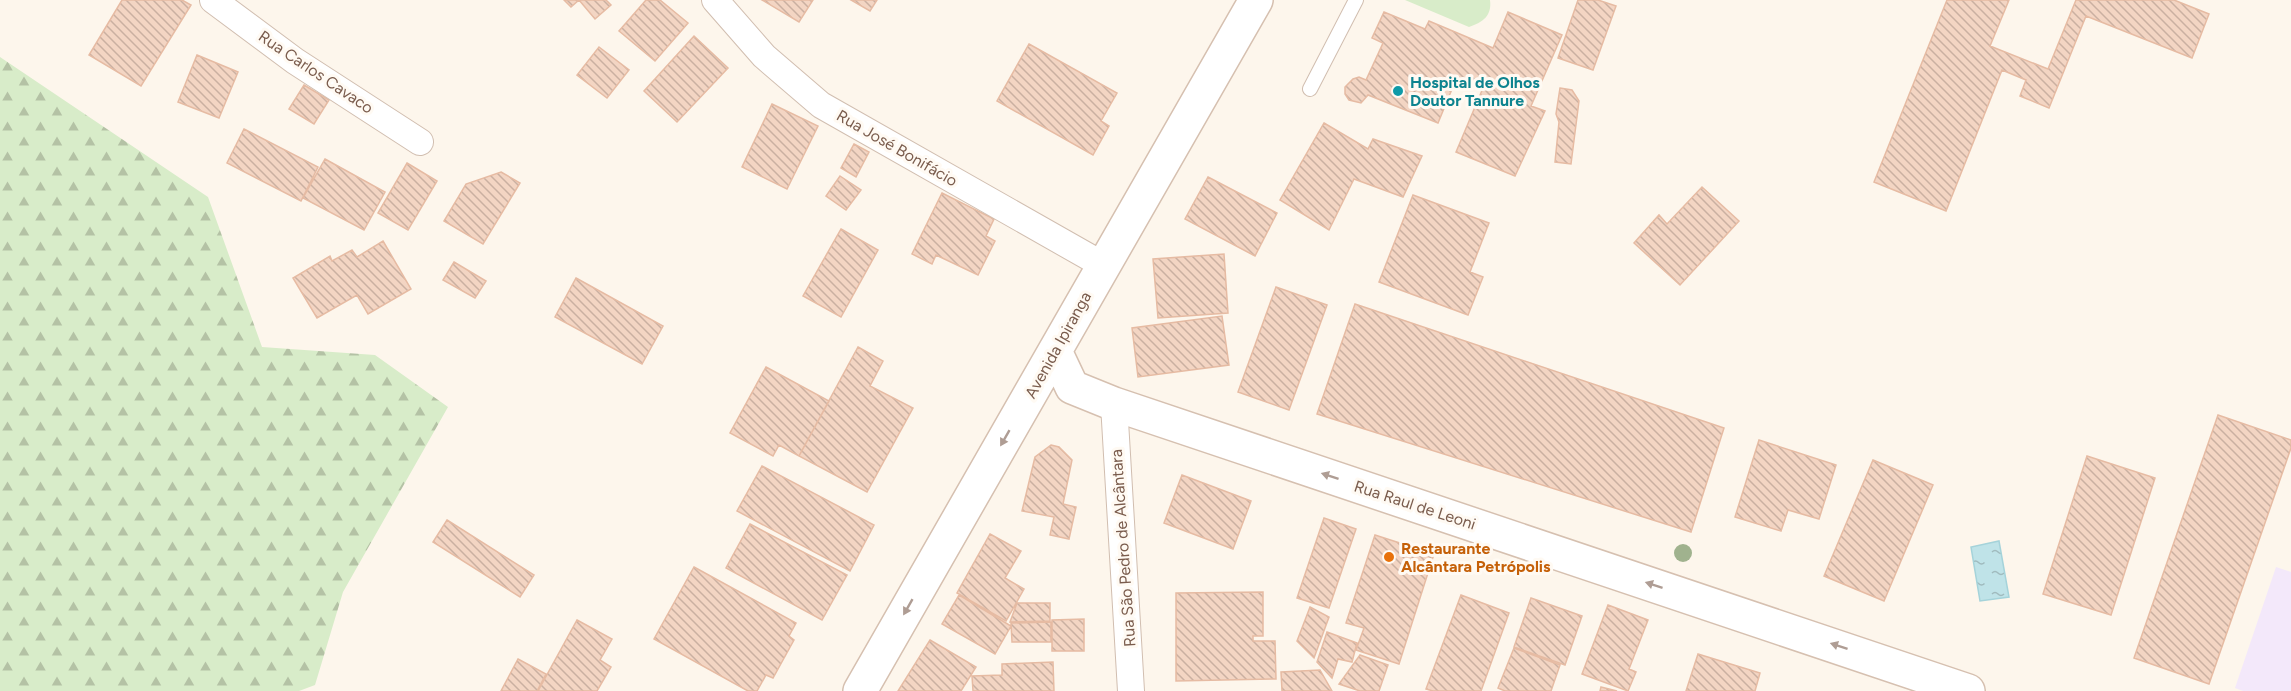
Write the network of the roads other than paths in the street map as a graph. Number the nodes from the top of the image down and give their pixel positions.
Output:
1 (213, 0) edge
2 (715, 0) edge
3 (1256, 0) edge
4 (1356, 0) edge
5 (1310, 90) dead end
6 (420, 142) dead end
7 (1103, 265) junction
8 (1055, 351) junction
9 (1072, 387) junction
10 (1026, 402) junction
11 (1114, 404) junction
12 (1903, 678) edge
13 (860, 691) edge
14 (1131, 691) edge
15 (1968, 691) edge

1 - 6 street, Rua Carlos Cavaco
2 - 7 street, Rua José Bonifácio
3 - 7 main road, Avenida Ipiranga
4 - 5 lane
7 - 8 main road, Avenida Ipiranga
8 - 9 main road
8 - 10 main road, Avenida Ipiranga
9 - 10 main road
9 - 11 main road, Rua Raul de Leoni
10 -> 13 main road, Avenida Ipiranga
12 -> 11 main road, Rua Raul de Leoni
11 - 14 street, Rua São Pedro de Alcântara
12 - 15 main road, Rua Raul de Leoni

